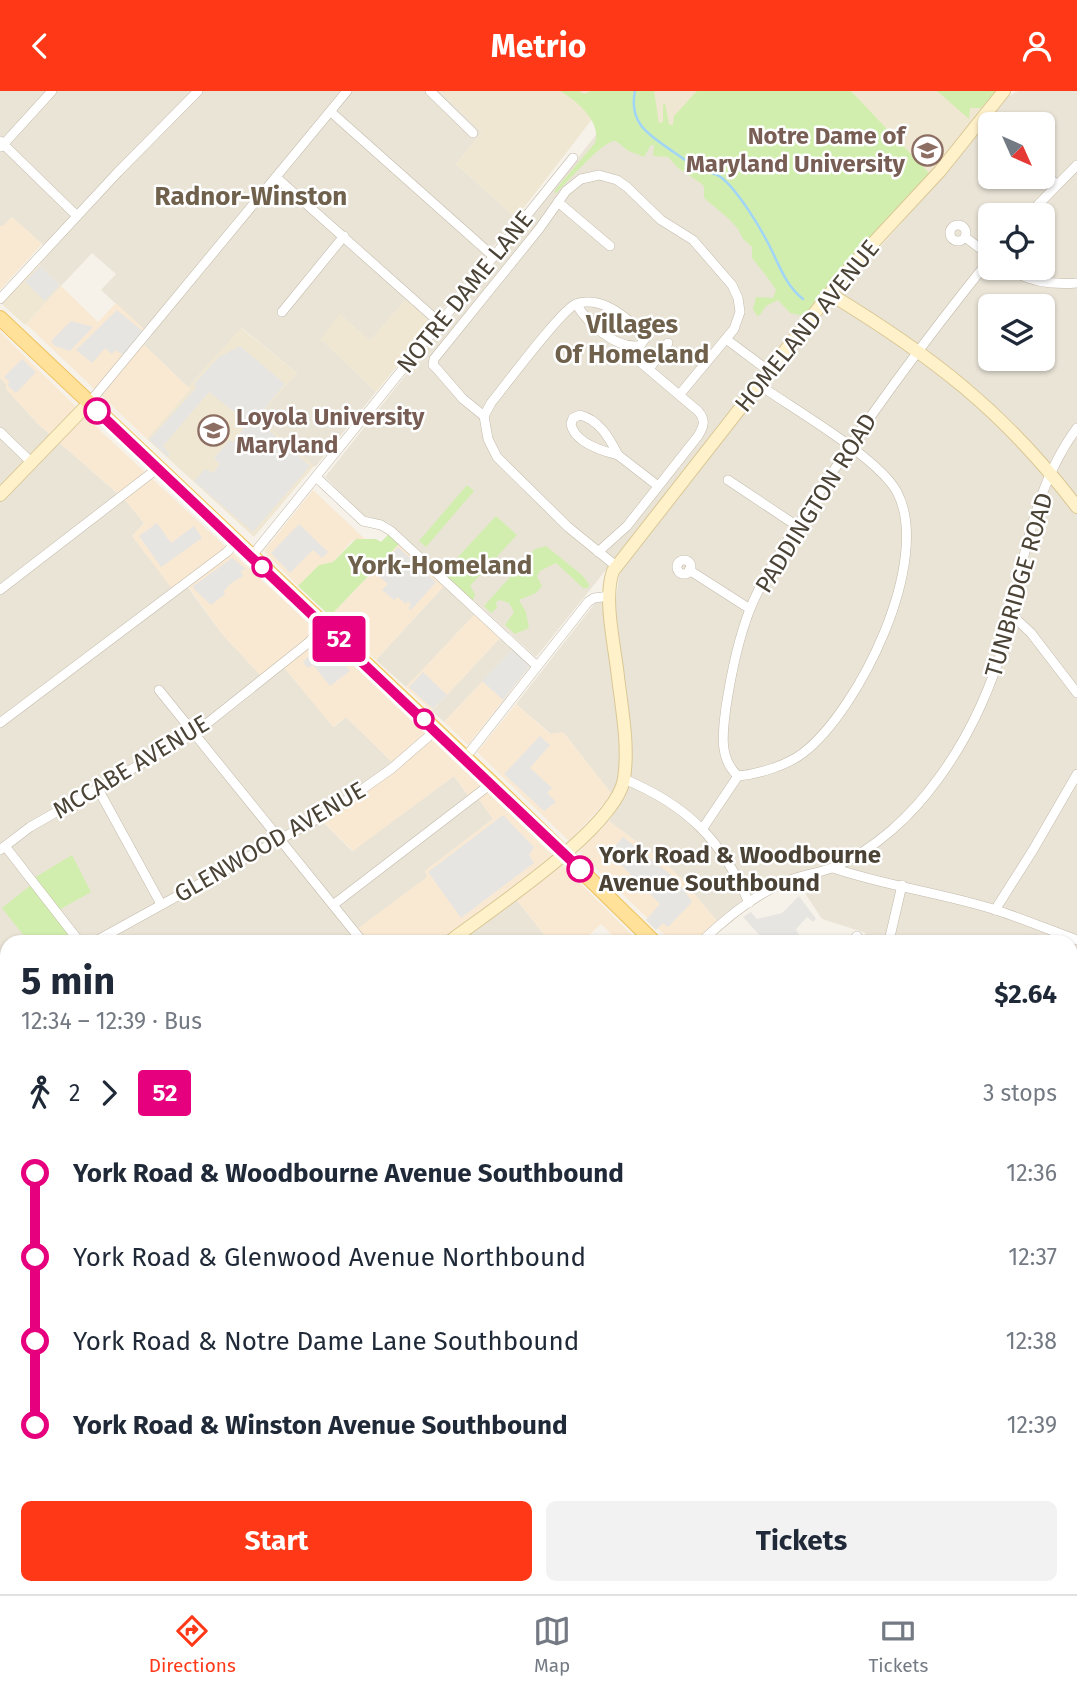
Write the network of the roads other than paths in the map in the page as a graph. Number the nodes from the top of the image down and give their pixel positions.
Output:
1 (52, 91) edge
2 (198, 91) edge
3 (348, 91) edge
4 (430, 91) edge
5 (1004, 91) edge
6 (331, 112) junction
7 (473, 133) dead end
8 (1, 144) edge
9 (573, 158) dead end
10 (1077, 165) edge
11 (276, 177) junction
12 (1057, 185) joint
13 (558, 202) junction
14 (1040, 203) edge
15 (77, 216) junction
16 (344, 236) junction
17 (965, 237) dead end
18 (610, 246) dead end
19 (978, 247) edge
20 (494, 257) junction
21 (978, 272) edge
22 (1036, 280) edge
23 (1077, 283) edge
24 (830, 293) junction
25 (0, 299) edge
26 (576, 304) junction
27 (282, 312) dead end
28 (0, 318) edge
29 (440, 323) junction
30 (726, 339) junction
31 (668, 343) dead end
32 (638, 347) junction
33 (918, 350) junction
34 (649, 369) junction
35 (769, 371) junction
36 (758, 384) junction
37 (680, 394) junction
38 (89, 403) junction
39 (484, 416) junction
40 (1077, 428) edge
41 (0, 432) edge
42 (849, 447) junction
43 (618, 455) junction
44 (32, 464) junction
45 (158, 468) junction
46 (1052, 474) junction
47 (316, 477) junction
48 (728, 480) dead end
49 (658, 486) junction
50 (0, 495) edge
51 (1077, 507) edge
52 (797, 526) junction
53 (236, 542) junction
54 (598, 552) junction
55 (251, 557) junction
56 (616, 566) junction
57 (690, 570) dead end
58 (0, 590) edge
59 (610, 596) junction
60 (750, 609) junction
61 (1014, 617) junction
62 (324, 625) junction
63 (537, 666) junction
64 (159, 690) dead end
65 (1077, 694) edge
66 (0, 723) edge
67 (436, 730) junction
68 (195, 733) junction
69 (465, 758) junction
70 (1077, 774) edge
71 (738, 776) junction
72 (624, 779) junction
73 (492, 783) junction
74 (98, 789) junction
75 (703, 828) junction
76 (278, 839) junction
77 (2, 848) edge
78 (565, 854) junction
79 (833, 867) junction
80 (902, 885) junction
81 (749, 902) junction
82 (161, 904) junction
83 (333, 905) junction
84 (995, 910) junction
85 (74, 935) edge
86 (107, 935) edge
87 (357, 935) edge
88 (459, 935) edge
89 (647, 935) edge
90 (708, 935) edge
91 (890, 935) edge
92 (1063, 935) edge

1 - 8 street
2 - 15 street
3 - 6 street
4 - 7 street
5 - 24 street, HOMELAND AVENUE
6 - 11 street
6 - 20 street
8 - 15 street
9 - 20 street, NOTRE DAME LANE
10 - 12 street
11 - 16 street
11 - 38 street
12 - 14 street
13 - 18 street
13 - 30 street
13 - 39 street
15 - 25 street
16 - 27 street
16 - 29 street
17 - 19 street
20 - 29 street, NOTRE DAME LANE
21 - 33 street, PADDINGTON ROAD
22 - 23 street
24 - 33 street
24 - 35 street, HOMELAND AVENUE
26 - 32 street
26 - 32 street
26 - 39 street
28 - 38 main road
29 - 47 street, NOTRE DAME LANE
30 - 35 street
30 - 37 street
31 - 34 street
32 - 34 street
33 - 42 street, PADDINGTON ROAD
33 - 46 street
34 - 37 street
35 - 36 street, HOMELAND AVENUE
36 - 42 street
36 - 56 street, HOMELAND AVENUE
37 - 49 street
38 - 44 street
38 - 45 main road
39 - 54 street
40 - 46 street, TUNBRIDGE ROAD
41 - 44 street
42 - 52 street, PADDINGTON ROAD
42 - 71 street
43 - 43 street
43 - 49 street
44 - 50 street
45 - 53 main road
45 - 58 street
46 - 51 street
46 - 61 street, TUNBRIDGE ROAD
47 - 55 street, NOTRE DAME LANE
47 - 63 street
48 - 52 street
49 - 54 street
52 - 60 street, PADDINGTON ROAD
53 - 55 main road
53 - 66 street
54 - 56 street
55 - 62 main road
56 - 59 street
57 - 60 street
59 - 63 street
59 - 72 street
60 - 71 street, PADDINGTON ROAD
61 - 65 street
61 - 79 street, TUNBRIDGE ROAD
62 - 67 main road
62 - 68 street, MCCABE AVENUE
63 - 69 street
64 - 68 street
67 - 69 main road
67 - 76 street, GLENWOOD AVENUE
68 - 74 street, MCCABE AVENUE
68 - 76 street
69 - 73 main road
70 - 84 street
71 - 75 street
72 - 75 street
72 - 78 street
73 - 78 main road
73 - 83 street
74 - 77 street, MCCABE AVENUE
74 - 82 street
75 - 81 street
76 - 82 street, GLENWOOD AVENUE
76 - 83 street
77 - 85 street
78 - 88 street
78 - 89 main road
79 - 80 street
79 - 81 street, TUNBRIDGE ROAD
80 - 84 street
80 - 91 street
81 - 90 street, TUNBRIDGE ROAD
82 - 86 street, GLENWOOD AVENUE
83 - 87 street
84 - 92 street

